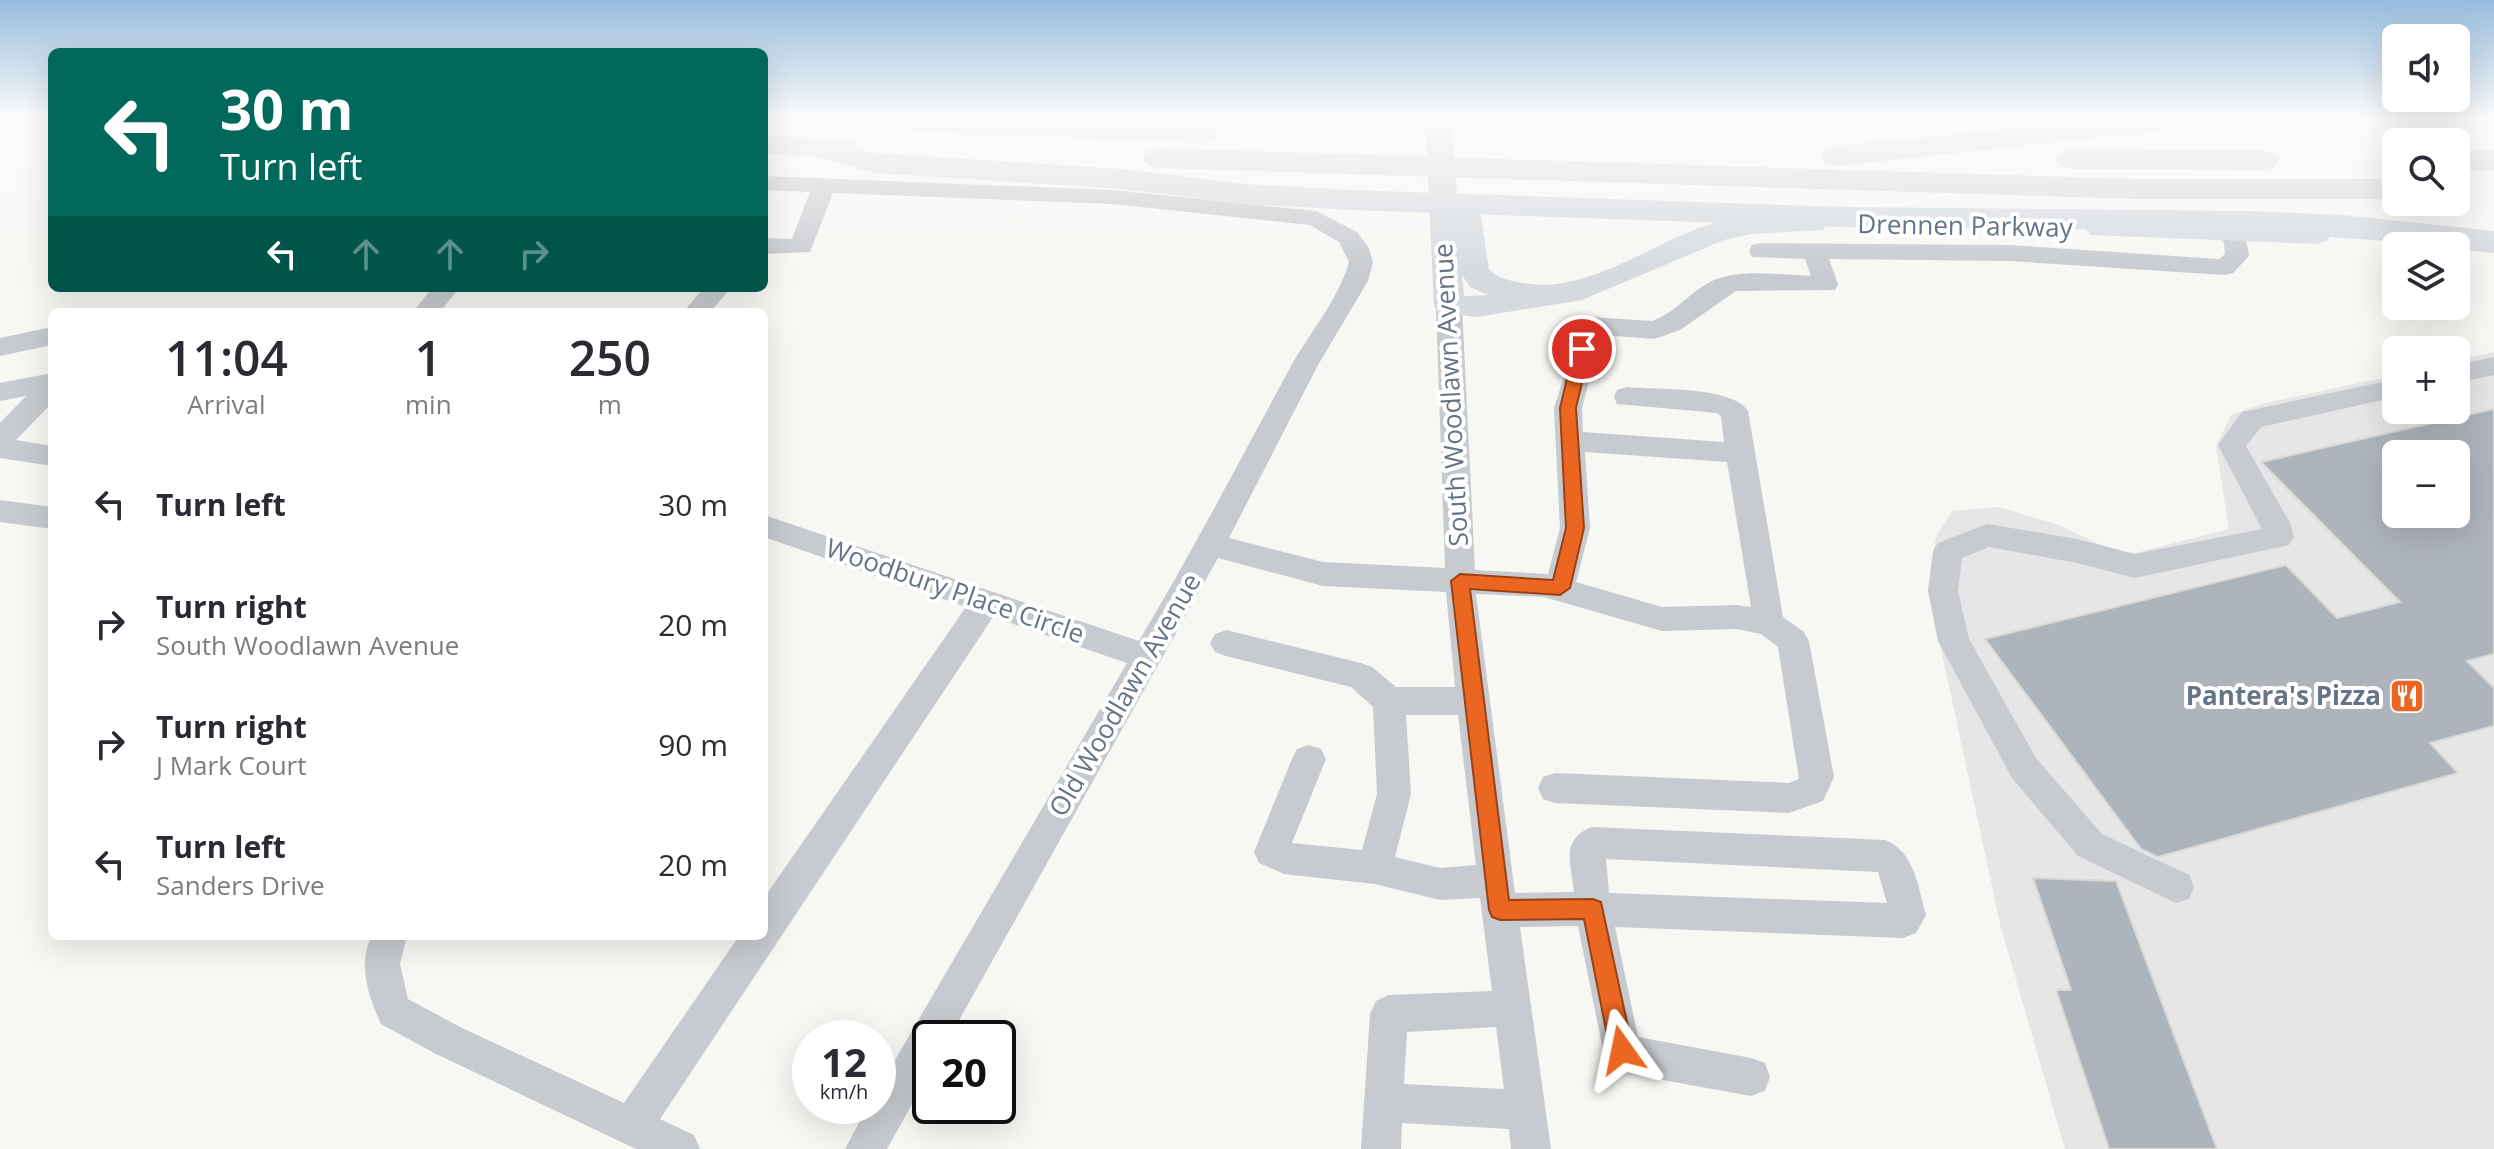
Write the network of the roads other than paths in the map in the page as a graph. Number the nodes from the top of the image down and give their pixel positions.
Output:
1 (977, 170) edge
2 (1445, 170) edge
3 (1459, 170) edge
4 (1518, 170) edge
5 (768, 183) edge
6 (825, 184) junction
7 (2382, 189) edge
8 (2470, 189) edge
9 (2494, 189) edge
10 (2230, 232) junction
11 (2494, 243) edge
12 (768, 246) edge
13 (1761, 251) dead end
14 (1814, 251) junction
15 (1457, 256) junction
16 (1582, 290) junction
17 (443, 292) edge
18 (714, 292) edge
19 (1449, 306) junction
20 (429, 308) edge
21 (700, 308) edge
22 (48, 337) edge
23 (0, 347) edge
24 (2494, 366) edge
25 (2470, 371) edge
26 (48, 385) edge
27 (48, 388) edge
28 (2382, 391) edge
29 (0, 392) edge
30 (1627, 397) dead end
31 (0, 440) edge
32 (1570, 441) junction
33 (0, 448) edge
34 (1739, 453) junction
35 (48, 455) edge
36 (0, 511) edge
37 (48, 517) edge
38 (768, 527) edge
39 (1211, 545) junction
40 (1460, 581) junction
41 (1560, 588) junction
42 (986, 602) junction
43 (1769, 623) junction
44 (1226, 643) dead end
45 (1147, 657) junction
46 (1389, 701) junction
47 (1472, 701) junction
48 (1309, 759) dead end
49 (1555, 788) dead end
50 (1375, 868) junction
51 (2176, 887) dead end
52 (1498, 895) junction
53 (1593, 909) junction
54 (768, 923) edge
55 (387, 940) edge
56 (757, 940) edge
57 (1513, 1008) junction
58 (1751, 1077) dead end
59 (1384, 1103) junction
60 (1526, 1110) junction
61 (632, 1126) junction
62 (680, 1149) edge
63 (865, 1149) edge
64 (1381, 1149) edge
65 (1531, 1149) edge

1 - 11 highway
2 - 15 main road, South Woodlawn Avenue
3 - 15 main road
4 - 7 highway
5 - 6 street
6 - 12 street
6 - 39 street, Old Woodlawn Avenue
8 - 9 highway
10 - 11 main road, Drennen Parkway
10 - 14 street
10 - 16 main road, Drennen Parkway
13 - 14 street
14 - 32 street
15 - 16 main road
15 - 19 main road, South Woodlawn Avenue
16 - 19 main road, Drennen Parkway
17 - 20 street
18 - 21 street
19 - 40 street, South Woodlawn Avenue
22 - 23 street
24 - 25 street
26 - 29 street
27 - 31 street
28 - 51 street
30 - 34 street
32 - 34 street
32 - 41 street
33 - 35 street
34 - 43 street
36 - 37 street
38 - 42 street, Woodbury Place Circle
39 - 40 street
39 - 45 street, Old Woodlawn Avenue
40 - 41 street
40 - 47 street, South Woodlawn Avenue
41 - 43 street
42 - 45 street, Woodbury Place Circle
42 - 54 street
43 - 49 street
44 - 46 street
45 - 63 street, Old Woodlawn Avenue
46 - 47 street
46 - 50 street
47 - 52 street, South Woodlawn Avenue
48 - 50 street
50 - 52 street
52 - 53 street
52 - 57 street, South Woodlawn Avenue
53 - 53 street
53 - 58 street
55 - 61 street
56 - 61 street
57 - 59 street
57 - 60 street, South Woodlawn Avenue
59 - 60 street
59 - 64 street
60 - 65 street, South Woodlawn Avenue
61 - 62 street

